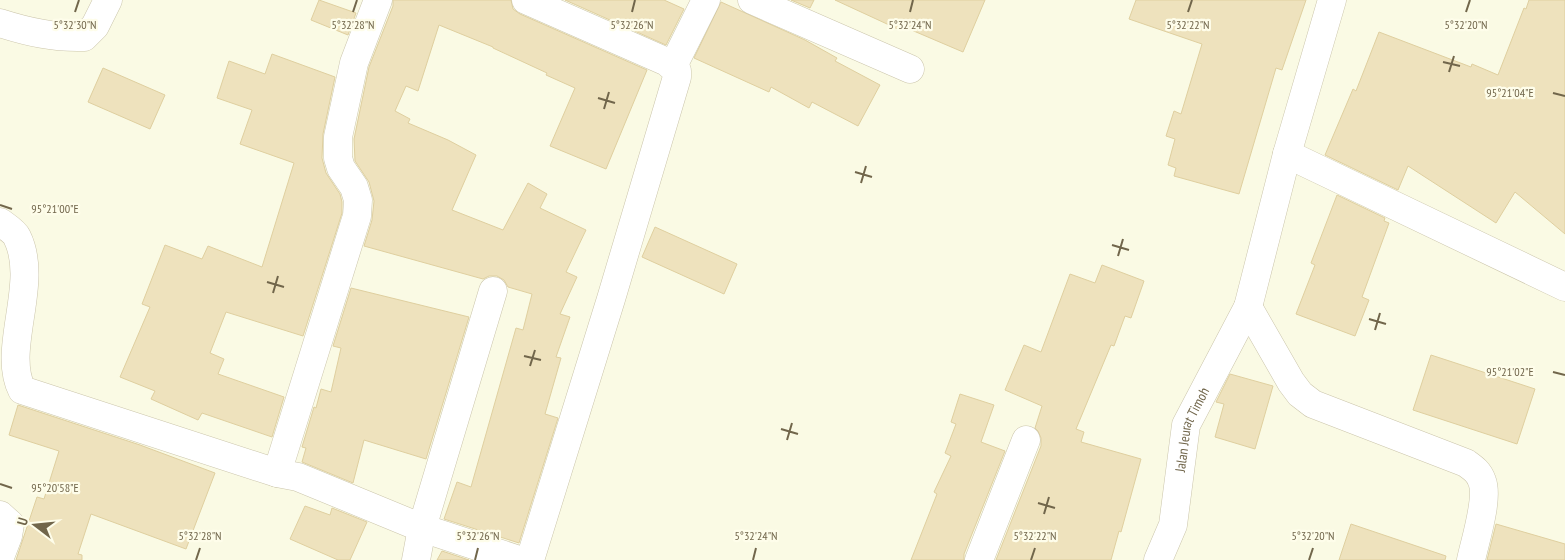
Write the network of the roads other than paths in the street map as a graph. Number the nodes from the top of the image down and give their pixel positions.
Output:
1 (108, 0) edge
2 (378, 0) edge
3 (526, 0) edge
4 (706, 0) edge
5 (752, 0) edge
6 (1332, 0) edge
7 (0, 23) edge
8 (673, 66) junction
9 (910, 69) dead end
10 (1287, 154) junction
11 (0, 222) edge
12 (1565, 287) edge
13 (493, 291) dead end
14 (1248, 307) junction
15 (1026, 440) dead end
16 (277, 473) junction
17 (0, 515) edge
18 (422, 528) junction
19 (0, 557) edge
20 (416, 560) edge
21 (519, 560) edge
22 (530, 560) edge
23 (979, 560) edge
24 (1158, 560) edge
25 (1471, 560) edge

1 - 7 street
2 - 16 street
3 - 8 street
4 - 8 street
5 - 9 street
6 - 10 street, Jalan Jeurat Timoh
8 - 22 street
10 - 12 street
10 - 14 street, Jalan Jeurat Timoh
11 - 16 street
13 - 18 street
14 - 24 street, Jalan Jeurat Timoh
14 - 25 street
15 - 23 street
16 - 18 street
17 - 19 street
18 - 20 street
18 - 21 street

